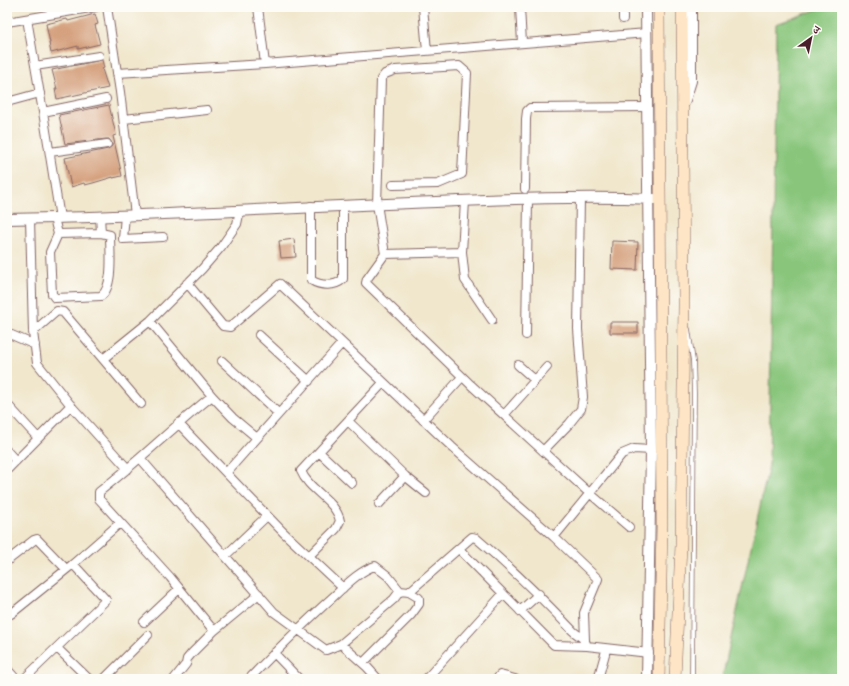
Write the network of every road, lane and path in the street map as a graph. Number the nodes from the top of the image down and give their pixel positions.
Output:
1 (96, 7) edge
2 (107, 7) edge
3 (258, 7) edge
4 (423, 7) edge
5 (520, 7) edge
6 (623, 7) edge
7 (646, 7) edge
8 (659, 7) edge
9 (682, 7) edge
10 (691, 7) edge
11 (27, 19) junction
12 (623, 19) dead end
13 (7, 22) edge
14 (646, 32) junction
15 (522, 43) junction
16 (427, 51) junction
17 (99, 56) dead end
18 (265, 64) junction
19 (35, 66) junction
20 (117, 73) junction
21 (40, 93) junction
22 (106, 99) dead end
23 (7, 102) edge
24 (683, 105) junction
25 (648, 107) junction
26 (207, 110) dead end
27 (43, 112) junction
28 (124, 118) junction
29 (107, 144) dead end
30 (50, 152) junction
31 (393, 185) dead end
32 (527, 194) junction
33 (580, 198) junction
34 (654, 199) junction
35 (465, 200) junction
36 (377, 204) junction
37 (343, 205) junction
38 (311, 206) junction
39 (240, 210) junction
40 (125, 215) junction
41 (135, 215) junction
42 (100, 216) junction
43 (57, 218) junction
44 (7, 219) edge
45 (30, 219) junction
46 (101, 233) junction
47 (58, 234) junction
48 (162, 237) dead end
49 (123, 239) junction
50 (462, 252) junction
51 (385, 254) junction
52 (286, 277) dead end
53 (187, 284) junction
54 (280, 284) junction
55 (111, 290) dead end
56 (492, 320) dead end
57 (150, 321) junction
58 (33, 332) junction
59 (8, 334) edge
60 (260, 335) dead end
61 (526, 335) dead end
62 (342, 343) junction
63 (35, 345) junction
64 (104, 360) junction
65 (222, 361) dead end
66 (518, 365) dead end
67 (547, 367) dead end
68 (462, 377) junction
69 (535, 380) junction
70 (309, 381) junction
71 (383, 383) junction
72 (212, 396) junction
73 (7, 404) edge
74 (141, 404) dead end
75 (71, 405) junction
76 (278, 413) junction
77 (504, 415) junction
78 (423, 420) junction
79 (348, 421) junction
80 (178, 423) junction
81 (38, 438) junction
82 (257, 438) junction
83 (656, 450) junction
84 (7, 451) edge
85 (543, 451) junction
86 (319, 452) junction
87 (140, 458) junction
88 (16, 461) junction
89 (128, 469) junction
90 (7, 470) edge
91 (226, 473) junction
92 (405, 476) junction
93 (352, 483) dead end
94 (426, 493) dead end
95 (590, 493) junction
96 (379, 504) dead end
97 (267, 516) junction
98 (120, 523) junction
99 (629, 527) dead end
100 (554, 537) junction
101 (687, 545) junction
102 (459, 549) junction
103 (225, 556) junction
104 (309, 556) junction
105 (7, 561) edge
106 (73, 564) junction
107 (66, 569) junction
108 (343, 588) junction
109 (180, 589) junction
110 (400, 591) junction
111 (409, 592) junction
112 (259, 594) junction
113 (503, 594) junction
114 (539, 594) junction
115 (520, 611) junction
116 (11, 614) dead end
117 (144, 622) dead end
118 (298, 629) junction
119 (214, 631) junction
120 (148, 635) dead end
121 (586, 643) junction
122 (341, 644) junction
123 (57, 648) junction
124 (274, 653) junction
125 (605, 654) dead end
126 (654, 654) junction
127 (363, 663) junction
128 (7, 670) edge
129 (16, 679) edge
130 (24, 679) edge
131 (89, 679) edge
132 (104, 679) edge
133 (174, 679) edge
134 (249, 679) edge
135 (299, 679) edge
136 (378, 679) edge
137 (426, 679) edge
138 (497, 679) edge
139 (515, 679) edge
140 (598, 679) edge
141 (647, 679) edge
142 (659, 679) edge
143 (675, 679) edge
144 (692, 679) edge

1 - 11 street
2 - 20 street
3 - 18 street
4 - 16 street
5 - 15 street
6 - 12 street
7 - 14 street
8 - 34 main road
9 - 24 main road
10 - 24 street
11 - 13 street
11 - 19 street
14 - 15 street
14 - 25 street
15 - 16 street
16 - 18 street
17 - 19 street
18 - 20 street
19 - 21 street
20 - 28 street
21 - 23 street
21 - 27 street
22 - 27 street
24 - 101 main road
25 - 32 street
25 - 34 street
26 - 28 street
27 - 30 street
28 - 41 street
29 - 30 street
30 - 43 street
31 - 36 street
32 - 33 street
32 - 35 street
32 - 61 street
33 - 34 street
33 - 85 street
34 - 83 main road
35 - 36 street
35 - 50 street
36 - 37 street
36 - 51 street
37 - 38 street
37 - 38 street
38 - 39 street
39 - 41 street
39 - 53 street
40 - 41 street
40 - 42 street
40 - 49 street
42 - 43 street
42 - 46 street
43 - 45 street
43 - 47 street
44 - 45 street
45 - 58 street
46 - 47 street
46 - 47 street
48 - 49 street
49 - 55 street
50 - 51 street
50 - 56 street
51 - 68 street
52 - 54 street
53 - 54 street
53 - 57 street
54 - 62 street
57 - 64 street
57 - 72 street
58 - 63 street
58 - 64 street
59 - 63 street
60 - 70 street
62 - 70 street
62 - 71 street
63 - 75 street
64 - 74 street
65 - 76 street
66 - 69 street
67 - 69 street
68 - 77 street
68 - 78 street
69 - 77 street
70 - 76 street
71 - 78 street
71 - 79 street
72 - 80 street
72 - 82 street
73 - 81 street
75 - 81 street
75 - 89 street
76 - 82 street
77 - 85 street
78 - 100 street
79 - 86 street
79 - 92 street
80 - 87 street
80 - 91 street
81 - 88 street
82 - 91 street
83 - 95 street
83 - 126 main road
84 - 88 street
85 - 95 street
86 - 93 street
86 - 104 street
87 - 89 street
87 - 103 street
88 - 90 street
89 - 98 street
91 - 97 street
92 - 94 street
92 - 96 street
95 - 99 street
95 - 100 street
97 - 103 street
97 - 104 street
98 - 106 street
98 - 109 street
100 - 121 street
101 - 143 main road
101 - 144 lane
102 - 111 street
102 - 113 street
102 - 114 street
103 - 112 street
104 - 108 street
105 - 107 street
106 - 107 street
106 - 123 street
107 - 116 street
108 - 110 street
108 - 118 street
109 - 117 street
109 - 119 street
110 - 111 street
110 - 122 street
111 - 127 street
112 - 118 street
112 - 119 street
113 - 115 street
113 - 137 street
114 - 115 street
114 - 121 street
115 - 121 street
118 - 122 street
118 - 124 street
119 - 133 street
120 - 132 street
121 - 126 street
122 - 127 street
123 - 130 street
123 - 131 street
124 - 134 street
124 - 135 street
125 - 140 street
126 - 141 street
126 - 142 main road
127 - 136 street
128 - 129 street
138 - 139 street

